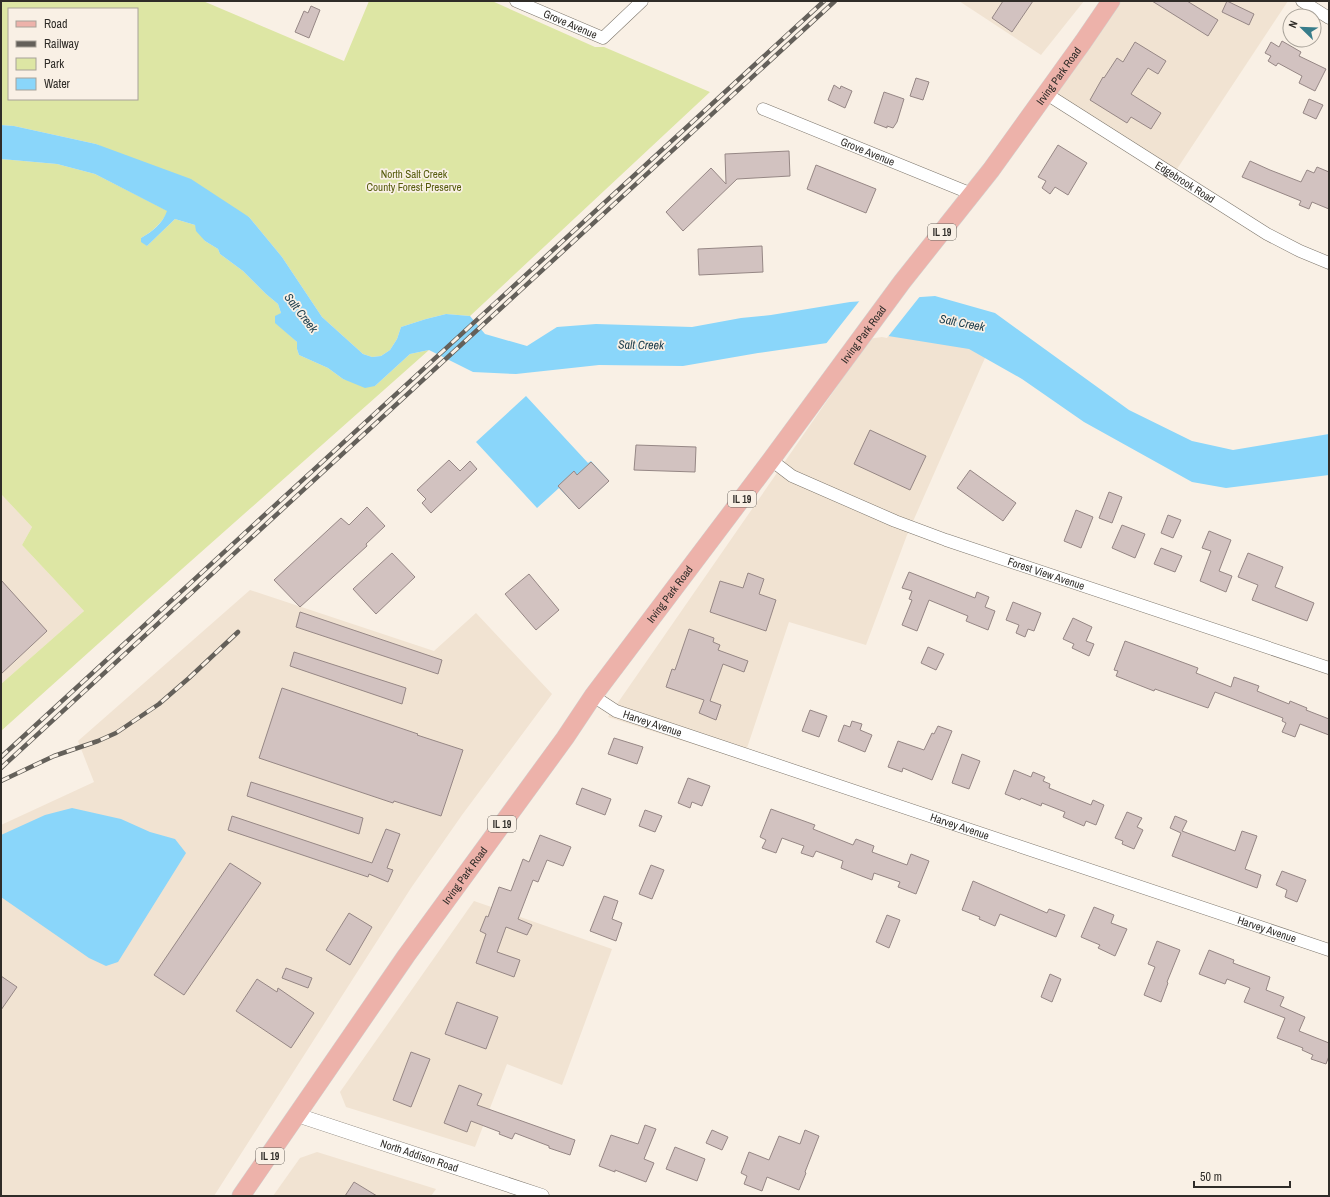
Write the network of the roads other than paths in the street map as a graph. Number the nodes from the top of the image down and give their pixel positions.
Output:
1 (516, 1) edge
2 (642, 1) edge
3 (1111, 1) edge
4 (1302, 1) edge
5 (1329, 18) edge
6 (1045, 93) junction
7 (763, 109) dead end
8 (972, 194) junction
9 (1329, 263) edge
10 (771, 460) junction
11 (1329, 668) edge
12 (593, 696) junction
13 (1329, 950) edge
14 (297, 1115) junction
15 (241, 1196) edge
16 (542, 1196) edge

1 - 2 street, Grove Avenue
3 - 6 main road, Irving Park Road / IL 19
4 - 5 street
6 - 8 main road, Irving Park Road / IL 19
6 - 9 street, Edgebrook Road
7 - 8 street, Grove Avenue
8 - 10 main road, Irving Park Road / IL 19
10 - 11 street, Forest View Avenue
10 - 12 main road, Irving Park Road / IL 19
12 - 13 street, Harvey Avenue
12 - 14 main road, Irving Park Road / IL 19
14 - 15 main road, Irving Park Road / IL 19
14 - 16 street, North Addison Road

